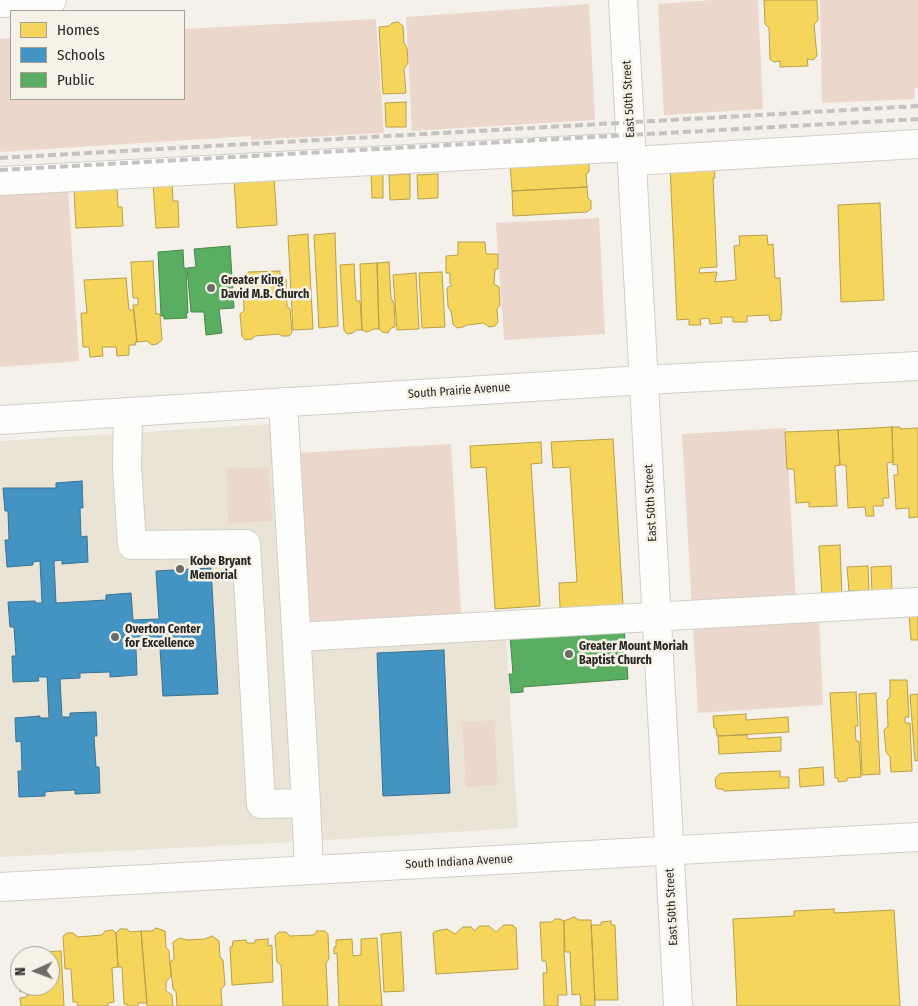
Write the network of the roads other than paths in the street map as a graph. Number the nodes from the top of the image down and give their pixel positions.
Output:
1 (52, 0) edge
2 (623, 0) edge
3 (0, 3) edge
4 (918, 144) edge
5 (632, 154) junction
6 (0, 181) edge
7 (918, 366) edge
8 (644, 380) junction
9 (283, 402) junction
10 (128, 412) junction
11 (0, 420) edge
12 (918, 602) edge
13 (656, 616) junction
14 (297, 637) junction
15 (306, 804) junction
16 (918, 837) edge
17 (669, 851) junction
18 (309, 870) junction
19 (0, 887) edge
20 (678, 1006) edge

1 - 3 street
2 - 5 street, East 50th Street
4 - 5 street
5 - 6 street
5 - 8 street, East 50th Street
7 - 8 street, South Prairie Avenue
8 - 9 street, South Prairie Avenue
8 - 13 street, East 50th Street
9 - 10 street, South Prairie Avenue
9 - 14 street
10 - 11 street, South Prairie Avenue
10 - 15 street
12 - 13 street
13 - 14 street
13 - 17 street, East 50th Street
14 - 15 street
15 - 18 street
16 - 17 street, South Indiana Avenue
17 - 18 street, South Indiana Avenue
17 - 20 street, East 50th Street
18 - 19 street, South Indiana Avenue

